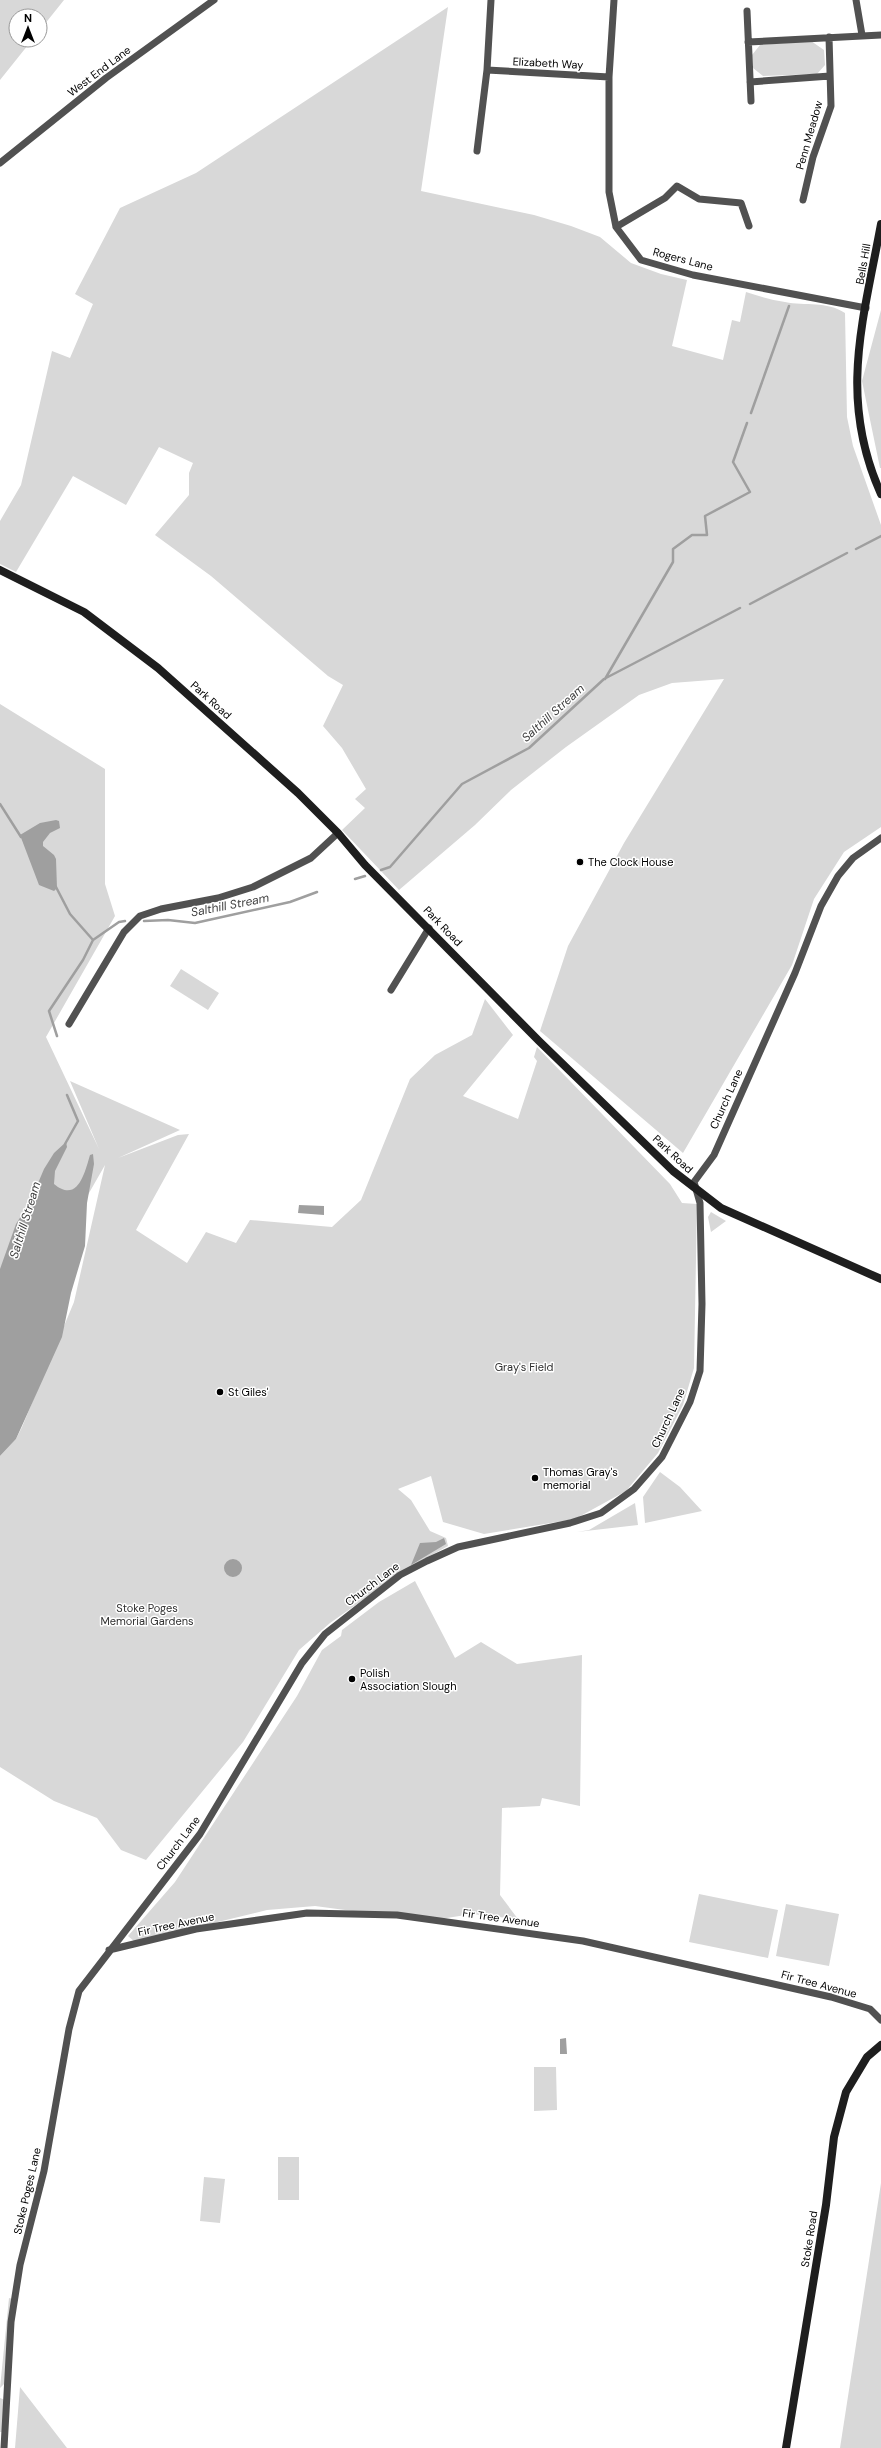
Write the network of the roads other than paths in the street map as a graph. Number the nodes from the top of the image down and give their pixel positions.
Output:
1 (214, 0) edge
2 (491, 0) edge
3 (614, 0) edge
4 (856, 0) edge
5 (747, 11) dead end
6 (862, 35) junction
7 (881, 35) edge
8 (828, 37) junction
9 (748, 42) junction
10 (487, 70) junction
11 (830, 76) junction
12 (609, 77) junction
13 (750, 82) junction
14 (751, 101) dead end
15 (477, 151) dead end
16 (0, 163) edge
17 (803, 200) dead end
18 (881, 224) edge
19 (749, 226) dead end
20 (616, 227) junction
21 (866, 308) junction
22 (881, 494) edge
23 (0, 570) edge
24 (338, 833) junction
25 (881, 838) edge
26 (429, 928) junction
27 (391, 990) dead end
28 (69, 1024) dead end
29 (695, 1189) junction
30 (881, 1279) edge
31 (109, 1950) junction
32 (881, 2020) edge
33 (881, 2045) edge
34 (4, 2393) edge
35 (4, 2448) edge
36 (786, 2448) edge

1 - 16 street, West End Lane
2 - 10 street
3 - 12 street, Rogers Lane
4 - 6 street
5 - 9 street
6 - 7 street
6 - 8 street
8 - 9 street
8 - 11 street, Penn Meadow
9 - 13 street
10 - 12 street, Elizabeth Way
10 - 15 street
11 - 13 street
11 - 17 street, Penn Meadow
12 - 20 street, Rogers Lane
13 - 14 street
18 - 21 main road, Bells Hill
19 - 20 street
20 - 21 street, Rogers Lane
21 - 22 main road, Bells Hill
23 - 24 main road, Park Road
24 - 26 main road, Park Road
24 - 28 street
25 - 29 street, Church Lane
26 - 27 street
26 - 29 main road, Park Road
29 - 30 main road, Park Road
29 - 31 street, Church Lane
31 - 32 street, Fir Tree Avenue
31 - 34 street, Stoke Poges Lane
33 - 36 main road, Stoke Road
34 - 35 street, Stoke Poges Lane

